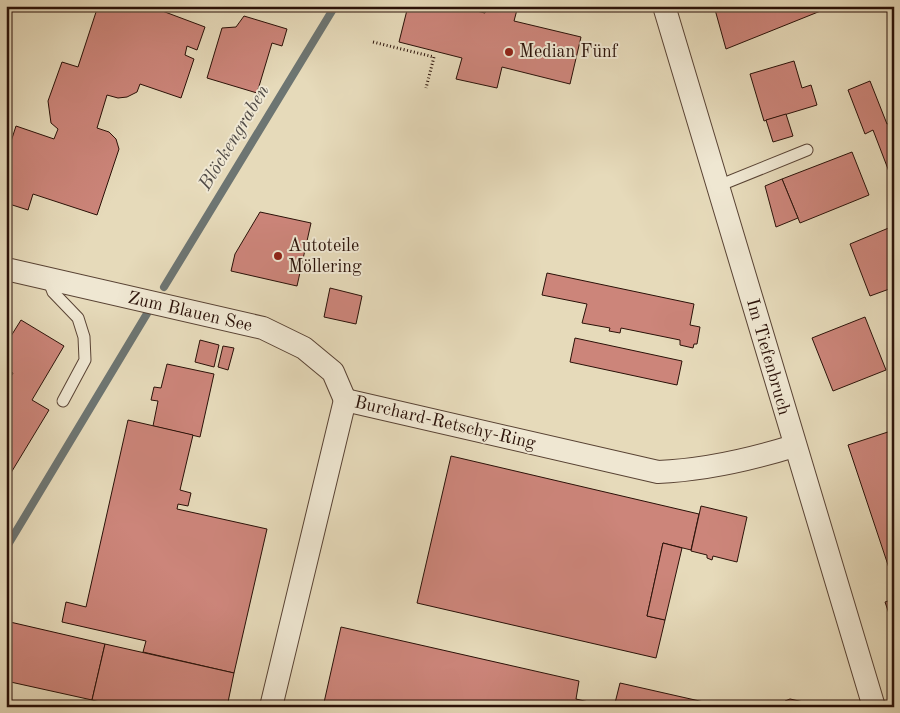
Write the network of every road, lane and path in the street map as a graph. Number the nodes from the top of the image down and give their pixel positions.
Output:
1 (664, 6) edge
2 (373, 42) dead end
3 (426, 88) dead end
4 (807, 150) dead end
5 (718, 186) junction
6 (6, 269) edge
7 (48, 279) junction
8 (345, 400) junction
9 (63, 401) dead end
10 (794, 446) junction
11 (271, 707) edge
12 (874, 707) edge

1 - 5 street, Im Tiefenbruch
2 - 3 path
4 - 5 lane
5 - 10 street, Im Tiefenbruch
6 - 7 street, Zum Blauen See
7 - 8 street, Zum Blauen See
7 - 9 lane
8 - 10 street, Burchard-Retschy-Ring
8 - 11 street, Burchard-Retschy-Ring
10 - 12 street, Im Tiefenbruch

